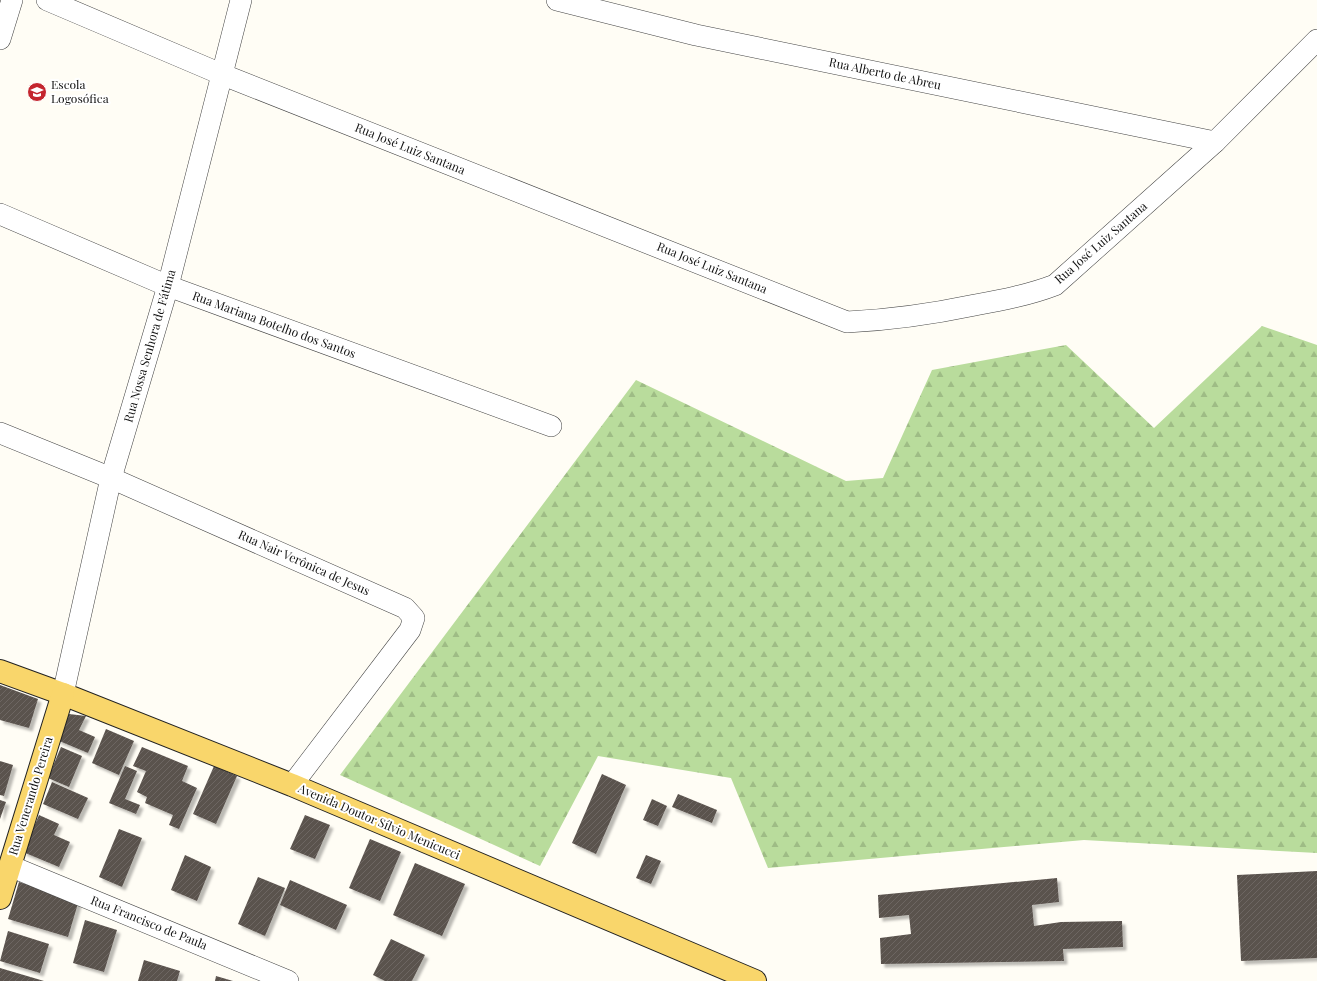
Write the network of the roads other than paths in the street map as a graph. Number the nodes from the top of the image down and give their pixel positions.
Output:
1 (12, 0) edge
2 (47, 0) edge
3 (241, 0) edge
4 (557, 0) edge
5 (0, 39) edge
6 (1317, 40) edge
7 (221, 74) junction
8 (1215, 142) junction
9 (0, 214) edge
10 (168, 286) junction
11 (551, 426) dead end
12 (0, 433) edge
13 (111, 478) junction
14 (0, 671) edge
15 (63, 694) junction
16 (292, 785) junction
17 (10, 866) junction
18 (0, 898) edge
19 (288, 981) edge
20 (755, 981) edge

1 - 5 street
2 - 7 street, Rua José Luiz Santana
3 - 7 street, Rua Nossa Senhora de Fátima
4 - 8 street, Rua Alberto de Abreu
6 - 8 street, Rua José Luiz Santana
7 - 8 street, Rua José Luiz Santana
7 - 10 street, Rua Nossa Senhora de Fátima
9 - 10 street, Rua Mariana Botelho dos Santos
10 - 11 street, Rua Mariana Botelho dos Santos
10 - 13 street, Rua Nossa Senhora de Fátima
12 - 13 street, Rua Nair Verônica de Jesus
13 - 15 street, Rua Nossa Senhora de Fátima
13 - 16 street, Rua Nair Verônica de Jesus
14 - 15 main road, Avenida Doutor Sílvio Menicucci
15 - 16 main road, Avenida Doutor Sílvio Menicucci
15 - 17 main road, Rua Venerando Pereira
16 - 20 main road, Avenida Doutor Sílvio Menicucci
17 - 18 main road, Rua Venerando Pereira
17 - 19 street, Rua Francisco de Paula

